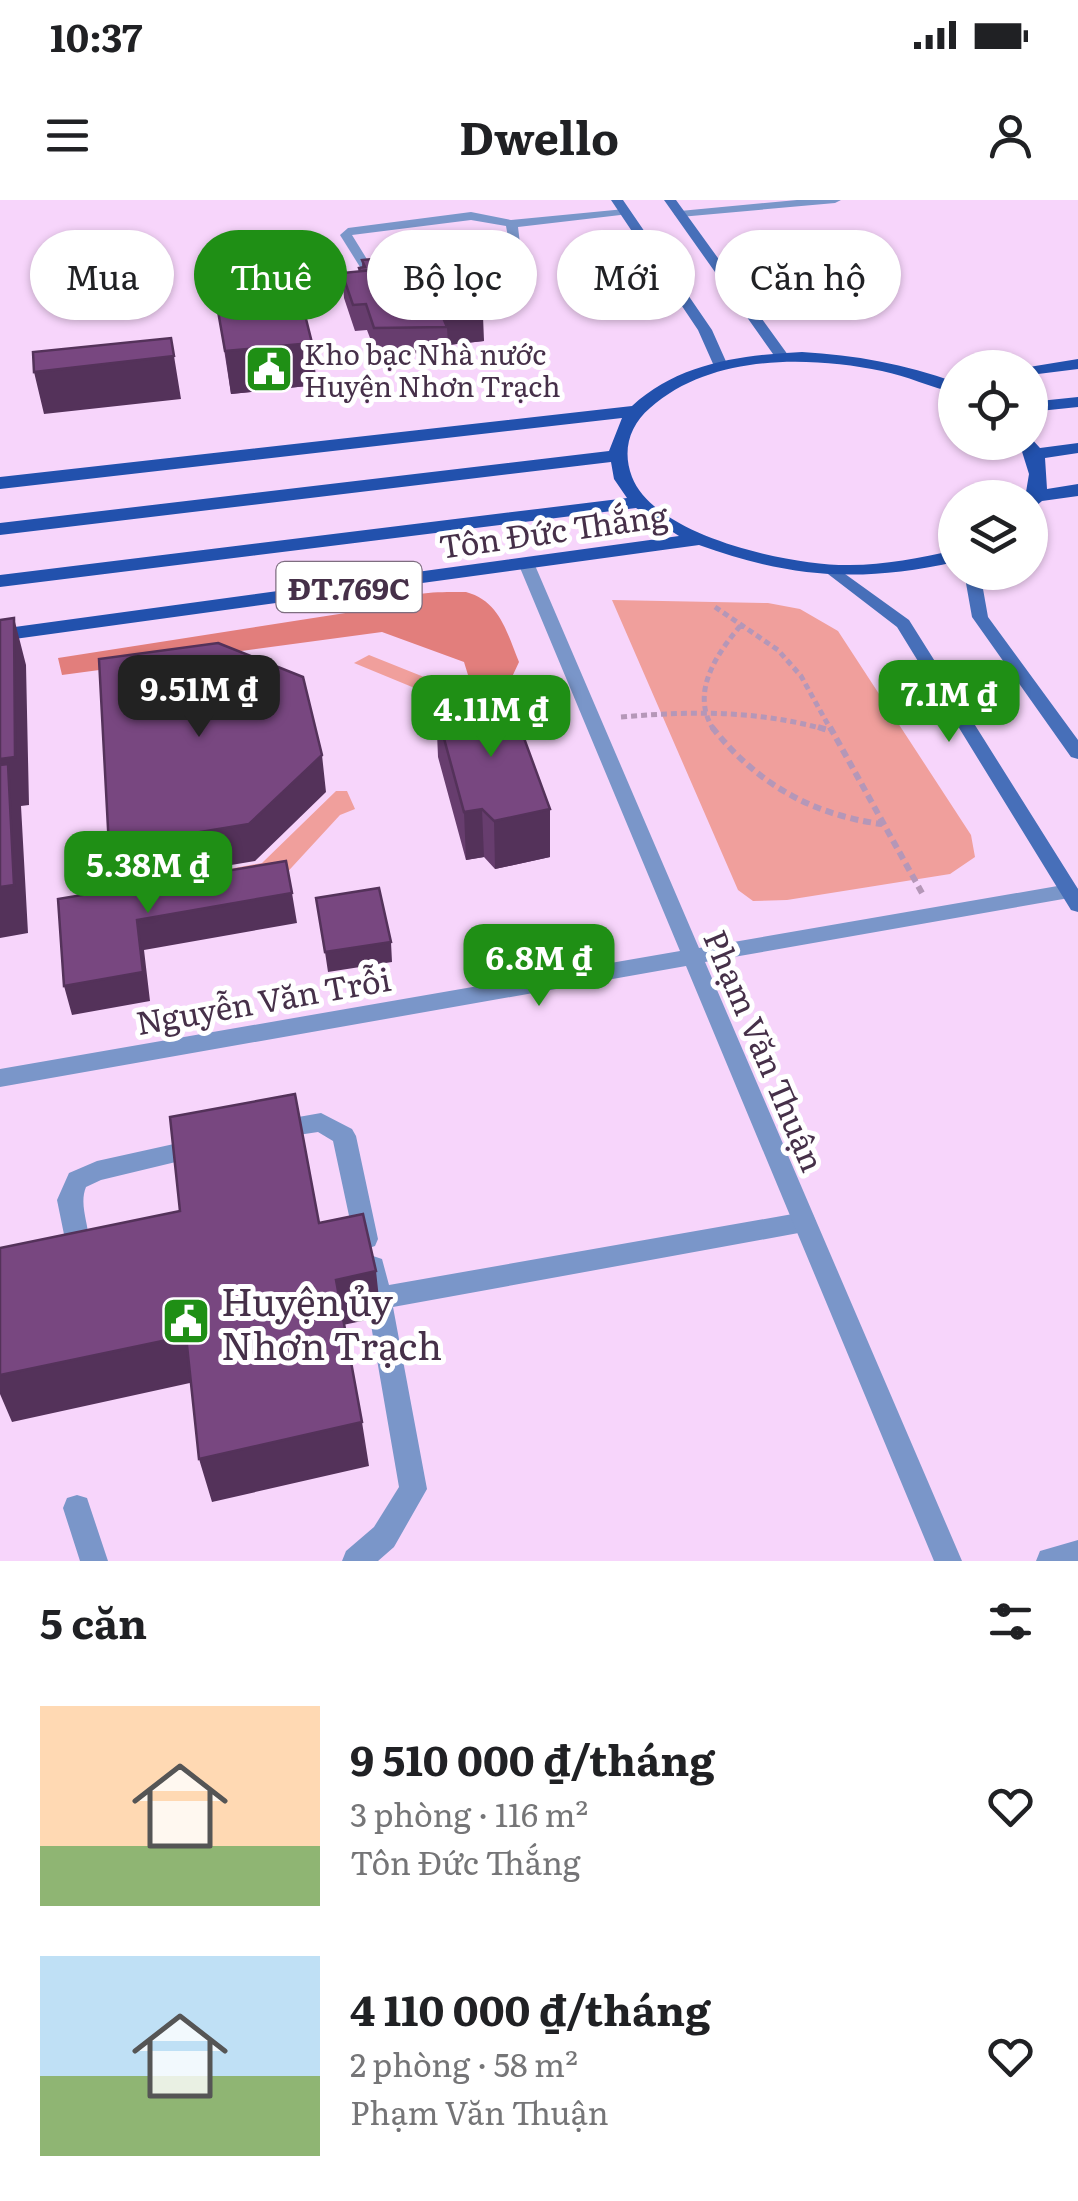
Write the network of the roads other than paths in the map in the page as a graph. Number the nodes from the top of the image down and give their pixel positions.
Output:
1 (670, 200) edge
2 (835, 200) edge
3 (621, 206) edge
4 (680, 214) junction
5 (511, 224) junction
6 (512, 230) edge
7 (367, 269) edge
8 (783, 358) junction
9 (1078, 364) edge
10 (721, 366) junction
11 (1048, 368) edge
12 (938, 380) edge
13 (1078, 402) edge
14 (1048, 405) edge
15 (633, 412) junction
16 (1048, 448) edge
17 (1078, 448) edge
18 (617, 456) junction
19 (0, 483) edge
20 (1078, 490) edge
21 (1048, 497) edge
22 (642, 502) junction
23 (0, 530) edge
24 (698, 540) junction
25 (938, 560) edge
26 (526, 563) junction
27 (834, 571) junction
28 (0, 582) edge
29 (975, 590) edge
30 (0, 635) edge
31 (1078, 753) edge
32 (1073, 898) edge
33 (691, 957) junction
34 (0, 1078) edge
35 (804, 1222) junction
36 (77, 1248) edge
37 (379, 1298) junction
38 (77, 1508) dead end
39 (1078, 1554) edge
40 (94, 1561) edge
41 (356, 1561) edge
42 (948, 1561) edge
43 (1050, 1561) edge

1 - 4 street
2 - 4 street
3 - 5 street
3 - 10 street
4 - 8 street
5 - 6 street
5 - 7 street
8 - 10 main road
8 - 12 main road
9 - 11 main road
10 - 15 main road
13 - 14 main road
15 - 18 main road
15 - 19 main road
16 - 17 main road
18 - 22 main road
18 - 23 main road, Tôn Đức Thắng
20 - 21 main road
22 - 24 main road
22 - 28 main road, Tôn Đức Thắng / ĐT.769C
24 - 26 main road, Tôn Đức Thắng / ĐT.769C
24 - 27 main road
25 - 27 main road
26 - 30 main road, Tôn Đức Thắng / ĐT.769C
26 - 33 street, Phạm Văn Thuận
27 - 32 street
29 - 31 street
32 - 33 street, Nguyễn Văn Trỗi
33 - 34 street, Nguyễn Văn Trỗi
33 - 35 street, Phạm Văn Thuận
35 - 37 street
35 - 42 street, Phạm Văn Thuận
36 - 37 street
37 - 41 street
38 - 40 street
39 - 43 street

